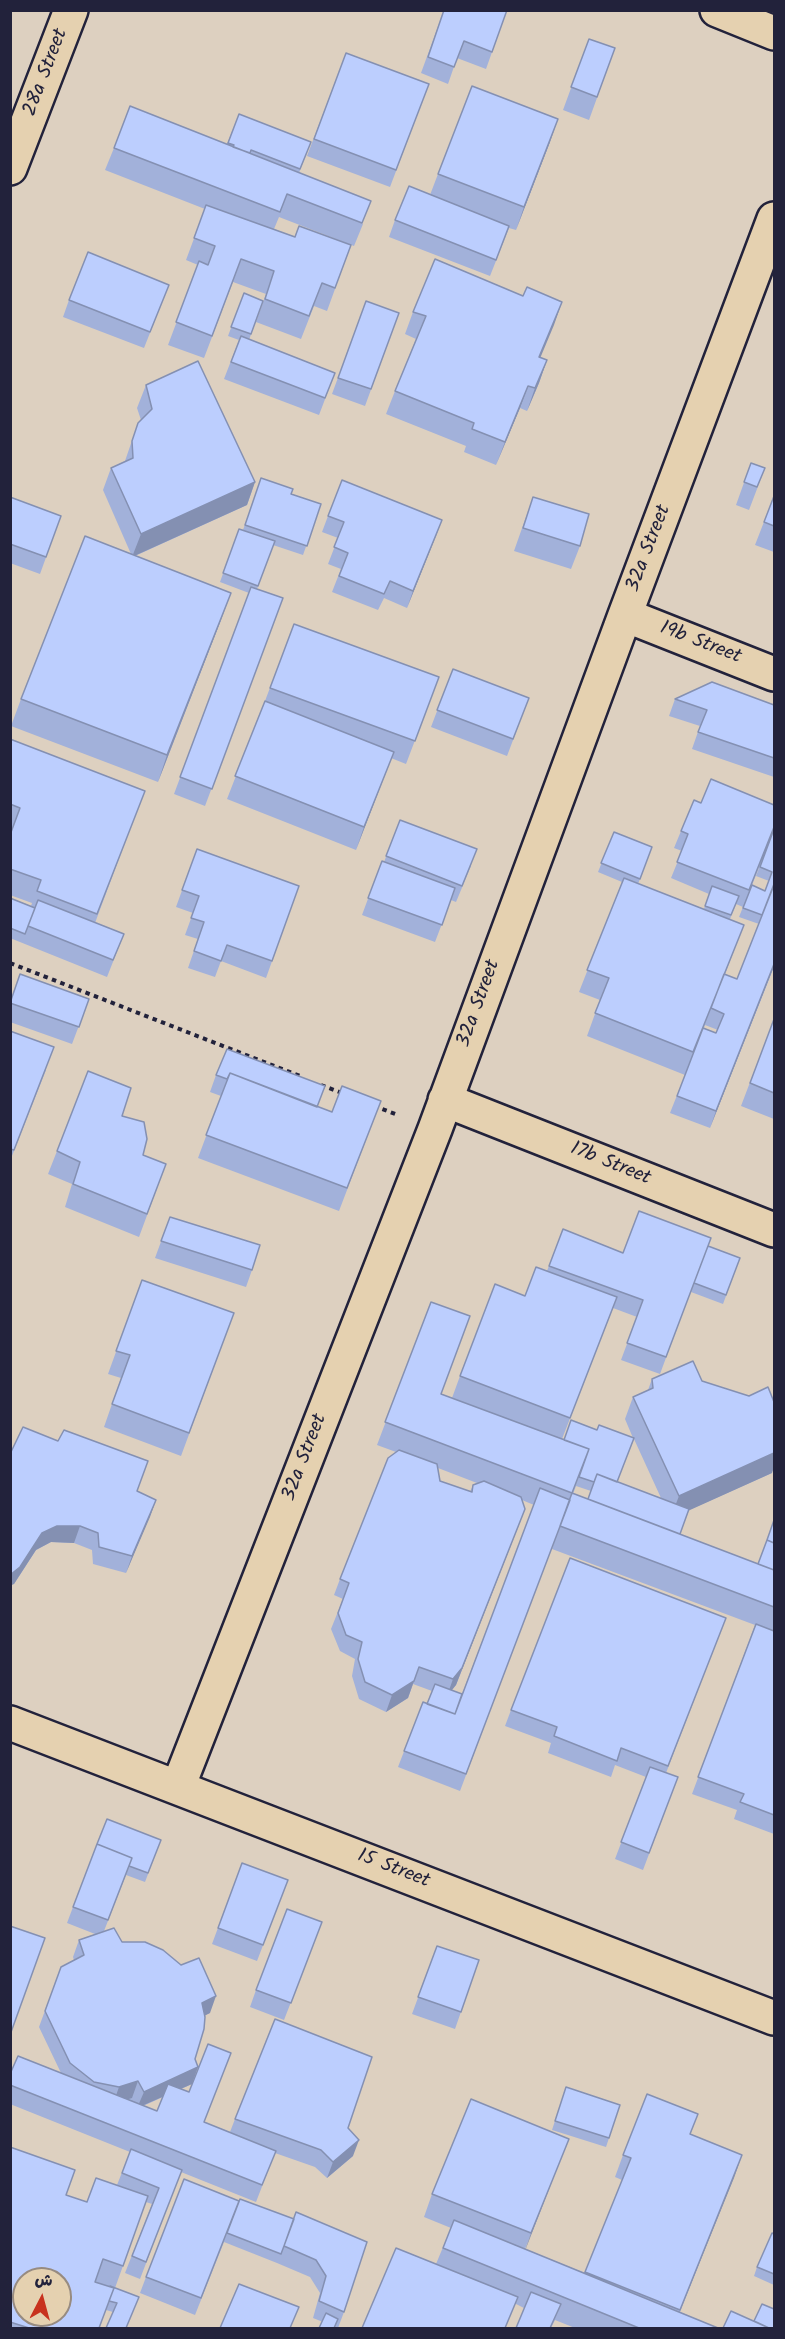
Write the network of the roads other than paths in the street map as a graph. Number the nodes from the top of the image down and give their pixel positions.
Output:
1 (71, 10) edge
2 (717, 10) edge
3 (774, 33) edge
4 (10, 168) edge
5 (774, 219) edge
6 (625, 615) junction
7 (774, 674) edge
8 (440, 1115) junction
9 (774, 1230) edge
10 (10, 1723) edge
11 (178, 1786) junction
12 (774, 2018) edge

1 - 4 street, 28a Street
2 - 3 street
5 - 6 street, 32a Street
6 - 7 street, 19b Street
6 - 8 street, 32a Street
8 - 9 street, 17b Street
8 - 11 street, 32a Street
10 - 11 street, 15 Street
11 - 12 street, 15 Street

